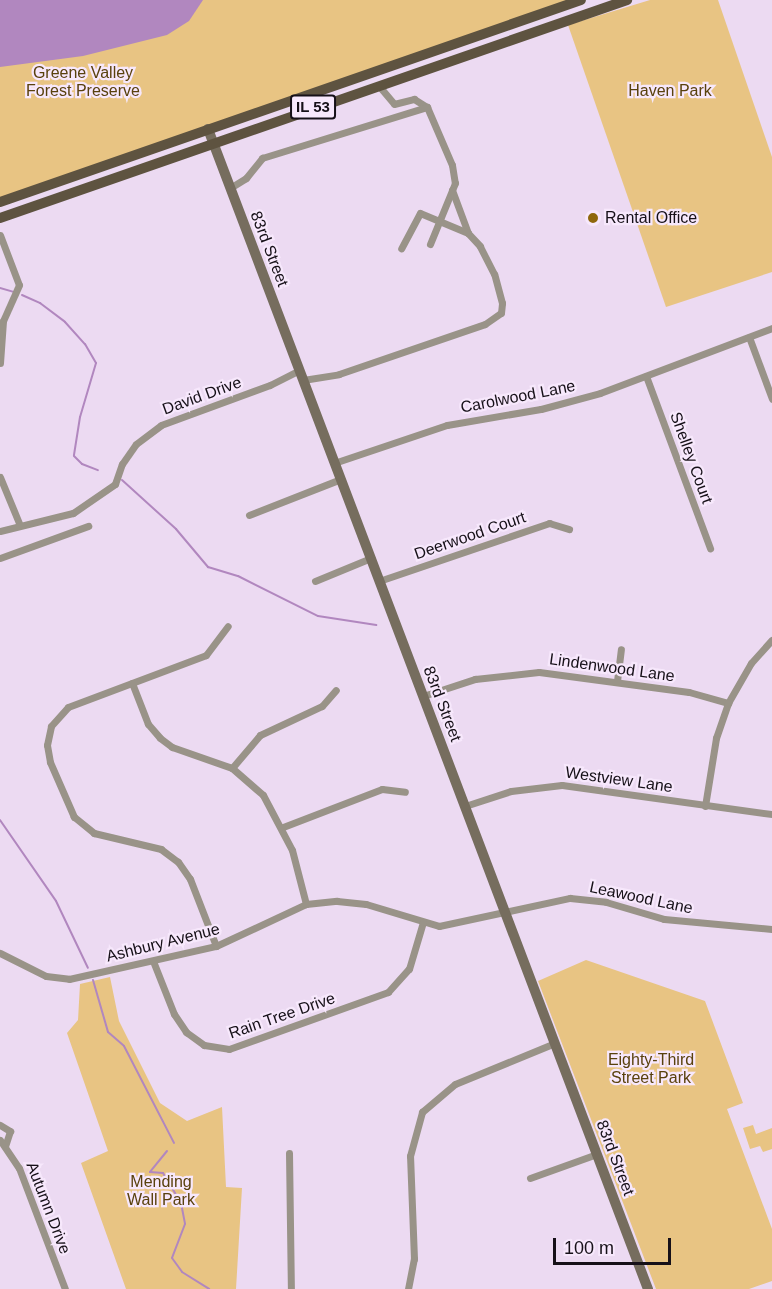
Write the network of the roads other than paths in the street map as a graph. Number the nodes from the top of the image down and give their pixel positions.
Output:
1 (581, 0) edge
2 (627, 0) edge
3 (379, 86) junction
4 (427, 107) junction
5 (208, 129) junction
6 (213, 142) junction
7 (230, 188) junction
8 (452, 190) junction
9 (0, 202) edge
10 (0, 218) edge
11 (438, 220) junction
12 (468, 233) junction
13 (0, 235) edge
14 (430, 244) dead end
15 (401, 248) dead end
16 (772, 328) edge
17 (749, 337) junction
18 (0, 363) edge
19 (301, 375) junction
20 (646, 376) junction
21 (772, 399) edge
22 (334, 463) junction
23 (0, 477) edge
24 (341, 479) junction
25 (249, 515) dead end
26 (19, 523) junction
27 (88, 526) dead end
28 (568, 529) dead end
29 (0, 531) edge
30 (710, 548) dead end
31 (0, 558) edge
32 (371, 558) junction
33 (315, 581) dead end
34 (379, 581) junction
35 (228, 626) dead end
36 (772, 640) edge
37 (621, 649) dead end
38 (617, 681) junction
39 (132, 683) junction
40 (336, 690) dead end
41 (423, 696) junction
42 (728, 703) junction
43 (232, 768) junction
44 (405, 792) dead end
45 (465, 806) junction
46 (705, 806) junction
47 (772, 814) edge
48 (283, 827) junction
49 (306, 904) junction
50 (505, 913) junction
51 (423, 922) junction
52 (772, 929) edge
53 (216, 946) junction
54 (0, 953) edge
55 (153, 961) junction
56 (555, 1043) junction
57 (0, 1125) edge
58 (2, 1143) edge
59 (290, 1153) dead end
60 (597, 1154) junction
61 (530, 1178) dead end
62 (65, 1289) edge
63 (291, 1289) edge
64 (408, 1289) edge
65 (648, 1289) edge

1 - 5 main road, IL 53
2 - 3 main road, IL 53
3 - 4 street
3 - 6 main road, IL 53
4 - 7 street
4 - 8 street, David Drive
5 - 6 main road, 83rd Street
5 - 9 main road, IL 53
6 - 7 main road, 83rd Street
6 - 10 main road, IL 53
7 - 19 main road, 83rd Street
8 - 11 street, David Drive
8 - 12 street, David Drive
11 - 12 street
11 - 14 street, David Drive
11 - 15 street
12 - 19 street, David Drive
13 - 18 street
16 - 17 street, Carolwood Lane
17 - 20 street, Carolwood Lane
17 - 21 street
19 - 22 main road, 83rd Street
19 - 26 street, David Drive
20 - 22 street, Carolwood Lane
20 - 30 street, Shelley Court
22 - 24 main road, 83rd Street
23 - 26 street
24 - 25 street
24 - 32 main road, 83rd Street
26 - 29 street
27 - 31 street
28 - 34 street, Deerwood Court
32 - 33 street
32 - 34 main road, 83rd Street
34 - 41 main road, 83rd Street
35 - 39 street
36 - 42 street
37 - 38 street
38 - 41 street, Lindenwood Lane
38 - 42 street, Lindenwood Lane
39 - 43 street
39 - 53 street
40 - 43 street
41 - 45 main road, 83rd Street
42 - 46 street
43 - 48 street
44 - 48 street
45 - 46 street, Westview Lane
45 - 50 main road, 83rd Street
46 - 47 street, Westview Lane
48 - 49 street
49 - 51 street, Ashbury Avenue
49 - 53 street, Ashbury Avenue
50 - 51 street, Ashbury Avenue
50 - 52 street, Leawood Lane
50 - 56 main road, 83rd Street
51 - 55 street, Rain Tree Drive
53 - 55 street, Ashbury Avenue
54 - 55 street, Ashbury Avenue
56 - 60 main road, 83rd Street
56 - 64 street
57 - 58 street, Autumn Drive
58 - 62 street, Autumn Drive
59 - 63 street
60 - 61 street
60 - 65 main road, 83rd Street

